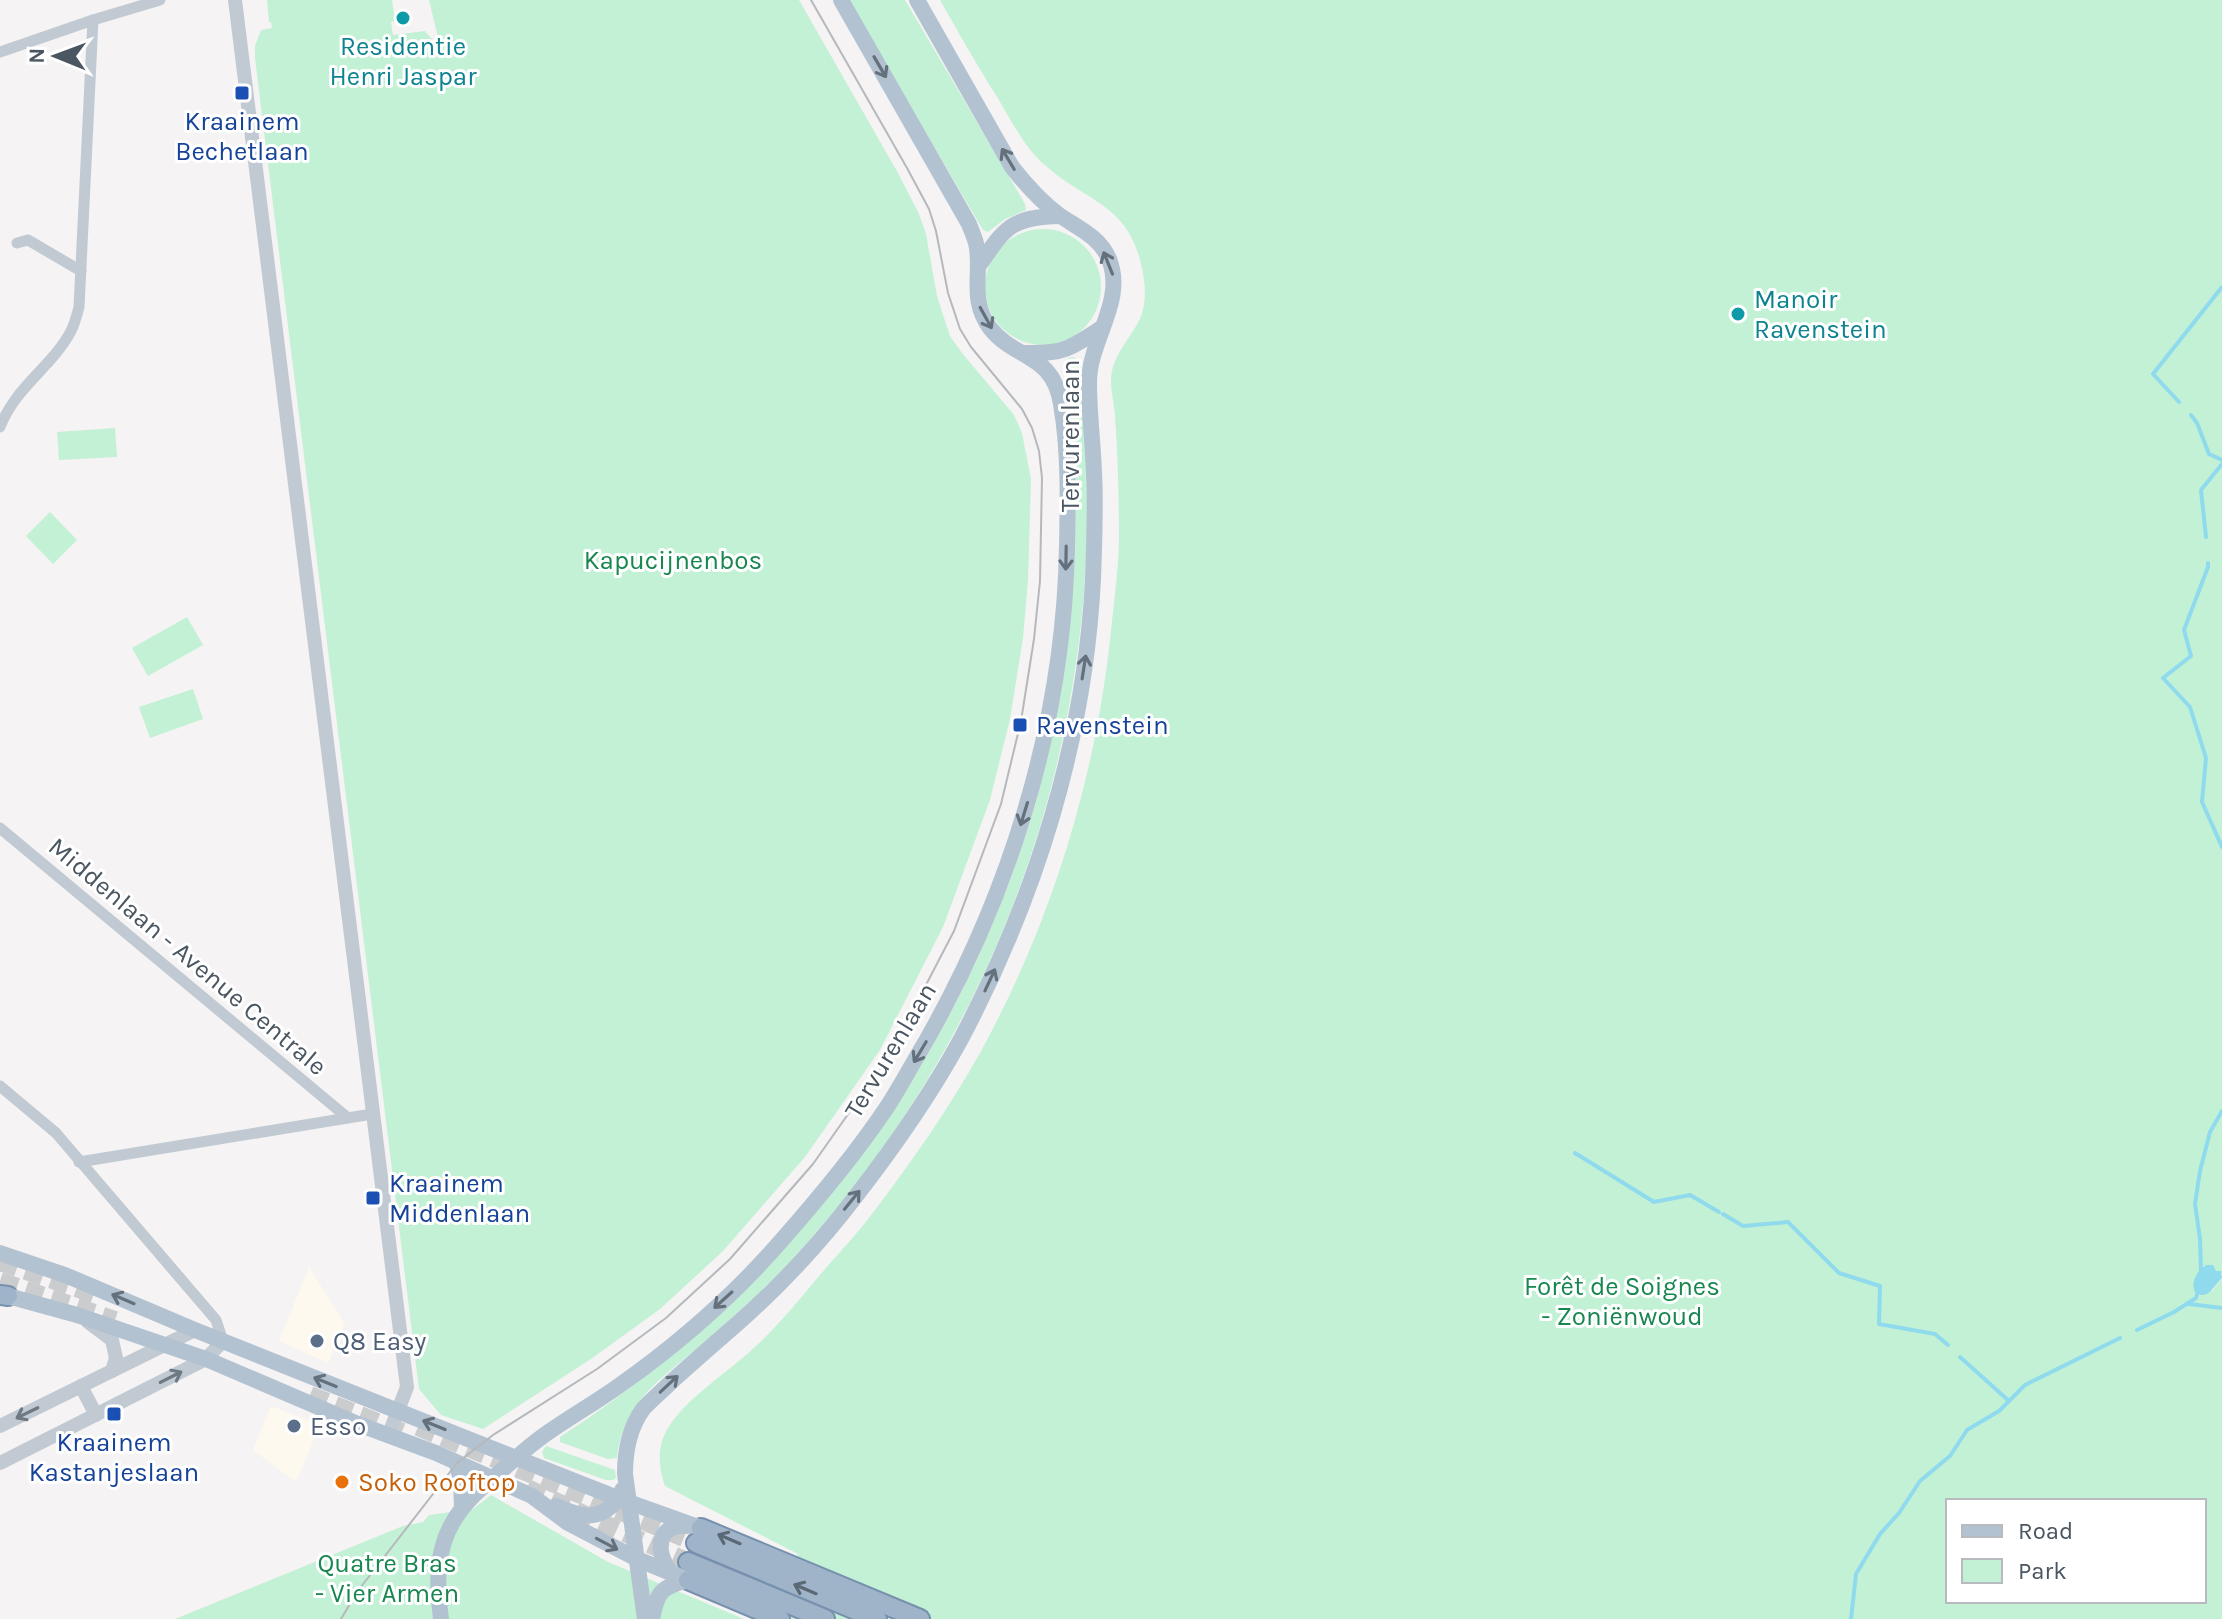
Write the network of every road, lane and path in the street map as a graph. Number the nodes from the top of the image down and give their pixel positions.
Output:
1 (160, 0) edge
2 (235, 0) edge
3 (841, 0) edge
4 (917, 0) edge
5 (93, 20) junction
6 (0, 52) edge
7 (1060, 216) junction
8 (17, 243) dead end
9 (977, 268) junction
10 (81, 271) junction
11 (1101, 329) junction
12 (1024, 353) junction
13 (3, 411) edge
14 (0, 427) edge
15 (0, 828) edge
16 (0, 1086) edge
17 (372, 1114) junction
18 (348, 1118) junction
19 (79, 1162) junction
20 (0, 1253) edge
21 (4, 1295) edge
22 (77, 1315) junction
23 (195, 1330) junction
24 (223, 1341) junction
25 (165, 1345) junction
26 (206, 1359) junction
27 (112, 1371) junction
28 (81, 1386) junction
29 (398, 1411) junction
30 (96, 1415) junction
31 (0, 1426) edge
32 (389, 1434) junction
33 (516, 1457) junction
34 (0, 1463) edge
35 (457, 1463) junction
36 (493, 1478) junction
37 (532, 1496) junction
38 (624, 1501) junction
39 (462, 1508) junction
40 (699, 1535) junction
41 (637, 1559) junction
42 (688, 1571) junction
43 (670, 1572) junction
44 (441, 1619) edge
45 (645, 1619) edge
46 (652, 1619) edge
47 (780, 1619) edge
48 (825, 1619) edge
49 (877, 1619) edge
50 (920, 1619) edge

1 - 5 street
2 - 17 street
3 -> 9 main road, Tervurenlaan
7 -> 4 main road, Tervurenlaan
5 - 6 street
5 - 10 street
7 - 9 main road
11 -> 7 main road, Tervurenlaan
8 - 10 street
9 -> 12 main road, Tervurenlaan
10 - 13 street
11 - 12 main road, Tervurenlaan
38 -> 11 main road, Tervurenlaan
12 -> 33 main road, Tervurenlaan
13 - 14 street
15 - 18 street, Middenlaan - Avenue Centrale
16 - 19 street
17 - 18 street
17 - 29 street
18 - 19 street
19 - 24 street
23 -> 20 main road
21 - 22 main road
22 - 25 main road
22 - 27 street
23 - 24 main road
23 - 25 street
24 - 26 street
29 -> 24 main road
25 - 26 main road
25 - 27 street
30 -> 26 street
26 - 32 main road
27 - 28 street
28 - 30 street
28 -> 31 street
29 - 32 street
33 -> 29 main road
30 - 34 street
32 - 35 main road
33 - 36 main road, Tervurenlaan
33 - 38 main road
35 - 36 main road
35 - 39 main road
36 - 37 main road
36 - 39 main road, Tervurenlaan
37 - 38 main road
37 -> 41 main road
38 - 40 main road
38 - 41 main road
39 - 44 main road, Tervurenlaan
40 - 43 main road
49 -> 40 highway
50 -> 40 highway
41 - 43 main road
41 - 45 main road
42 - 43 main road
42 - 46 main road
42 - 47 highway
42 - 48 highway

